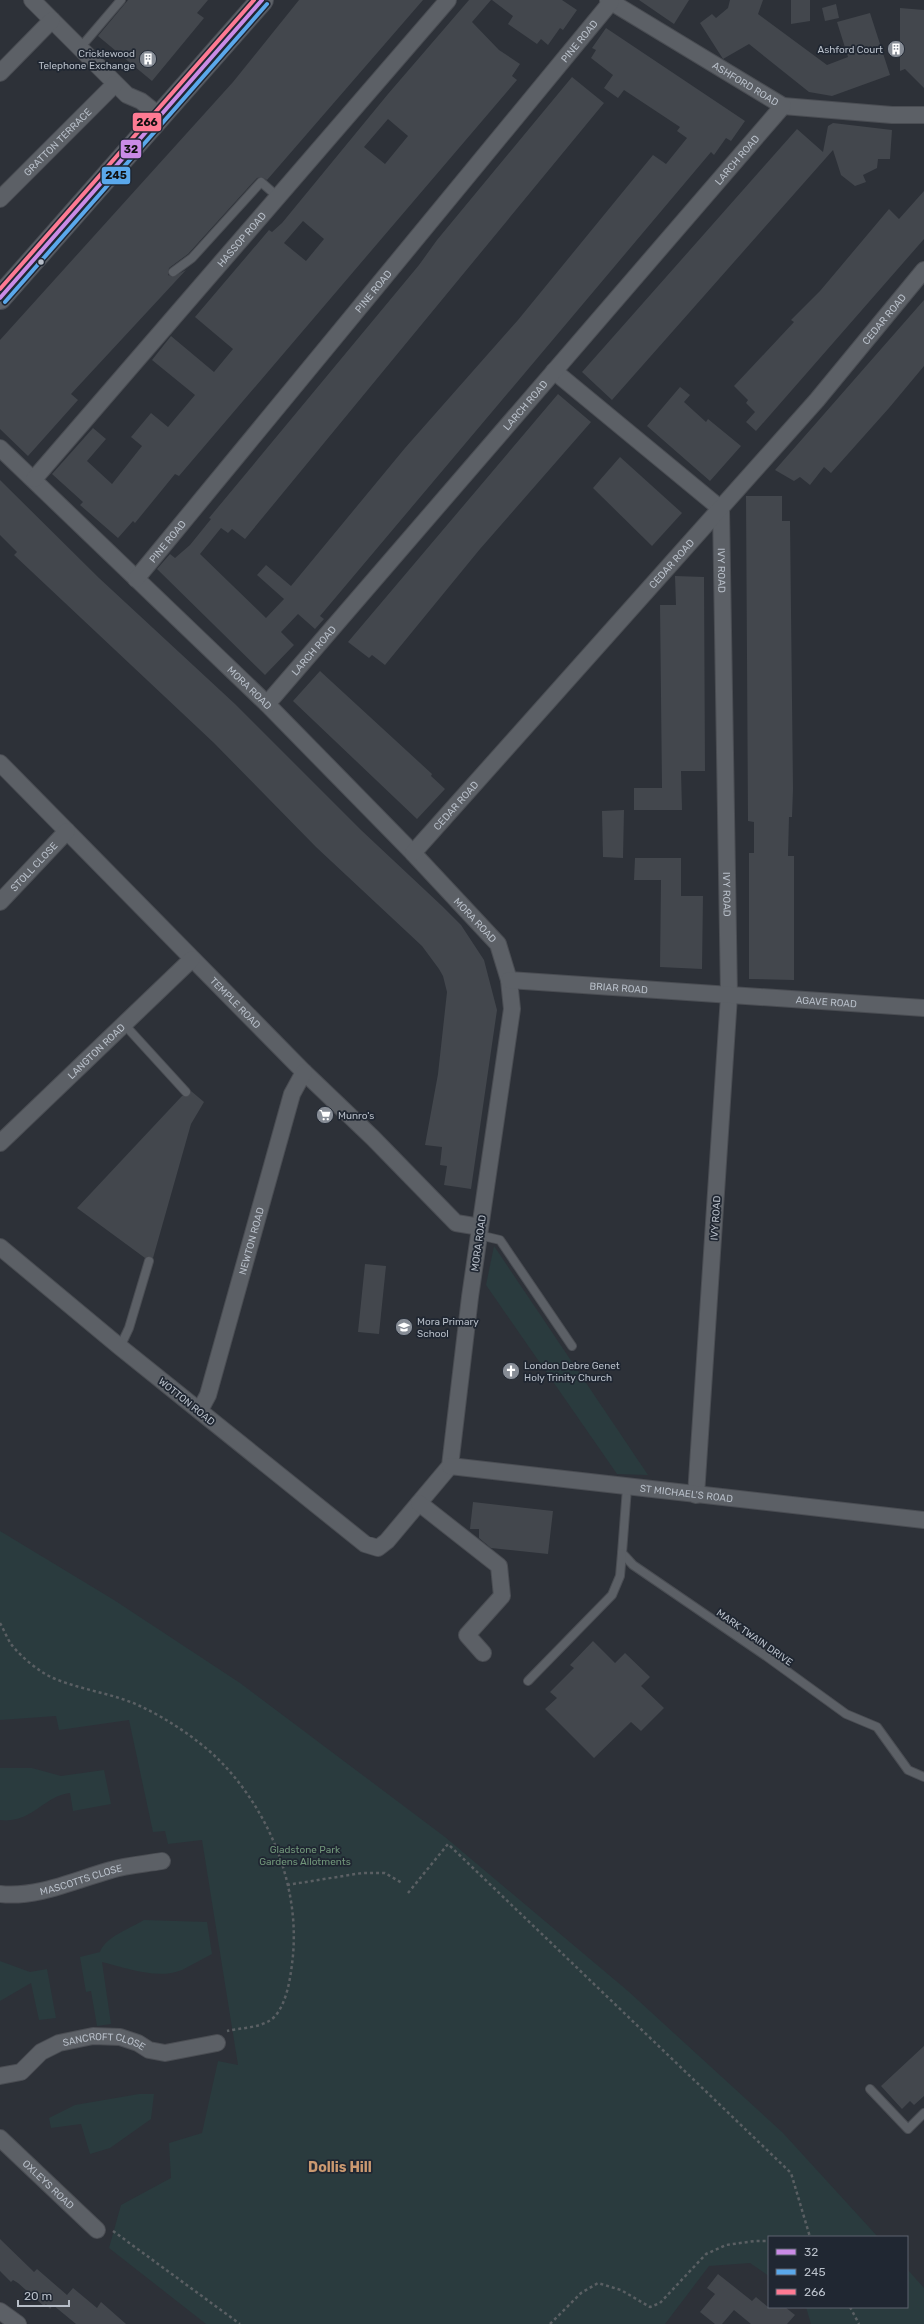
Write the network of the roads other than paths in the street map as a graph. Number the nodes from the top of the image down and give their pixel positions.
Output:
1 (32, 0) edge
2 (121, 0) edge
3 (262, 0) edge
4 (448, 0) edge
5 (609, 1) edge
6 (52, 20) junction
7 (80, 48) junction
8 (0, 72) edge
9 (115, 84) junction
10 (783, 106) junction
11 (924, 115) edge
12 (161, 117) junction
13 (278, 197) junction
14 (0, 200) edge
15 (924, 270) edge
16 (173, 272) dead end
17 (0, 298) edge
18 (554, 371) junction
19 (0, 448) edge
20 (34, 479) junction
21 (721, 509) junction
22 (136, 579) junction
23 (267, 704) junction
24 (0, 763) edge
25 (67, 831) junction
26 (413, 853) junction
27 (0, 902) edge
28 (192, 959) junction
29 (509, 980) junction
30 (729, 996) junction
31 (924, 1008) edge
32 (123, 1024) junction
33 (304, 1072) junction
34 (186, 1092) dead end
35 (0, 1143) edge
36 (480, 1231) junction
37 (0, 1247) edge
38 (149, 1261) dead end
39 (572, 1346) dead end
40 (120, 1347) junction
41 (200, 1410) junction
42 (450, 1466) junction
43 (627, 1488) junction
44 (696, 1495) junction
45 (419, 1503) junction
46 (924, 1520) edge
47 (622, 1553) junction
48 (483, 1653) dead end
49 (528, 1682) dead end
50 (924, 1777) edge
51 (162, 1861) dead end
52 (0, 1894) edge
53 (217, 2043) dead end
54 (0, 2076) edge
55 (870, 2090) dead end
56 (924, 2113) edge
57 (0, 2138) edge
58 (97, 2230) road end
59 (0, 2310) edge
60 (18, 2324) edge

1 - 6 street
2 - 7 lane
3 - 12 main road
4 - 13 street, HASSOP ROAD
5 - 10 street, ASHFORD ROAD
5 - 22 street, PINE ROAD
6 - 7 street
6 - 8 street
7 - 9 street
9 - 12 street
9 - 14 street, GRATTON TERRACE
10 - 11 street, ASHFORD ROAD
10 - 18 street, LARCH ROAD
12 - 17 main road
13 - 16 lane
13 - 20 street, HASSOP ROAD
15 - 21 street, CEDAR ROAD
18 - 21 street
18 - 23 street, LARCH ROAD
19 - 20 street, MORA ROAD
20 - 22 street, MORA ROAD
21 - 26 street, CEDAR ROAD
21 - 30 street, IVY ROAD
22 - 23 street, MORA ROAD
23 - 26 street, MORA ROAD
24 - 25 street, TEMPLE ROAD
25 - 27 street, STOLL CLOSE
25 - 28 street, TEMPLE ROAD
26 - 29 street, MORA ROAD
28 - 32 street, LANGTON ROAD
28 - 33 street, TEMPLE ROAD
29 - 30 street, BRIAR ROAD
29 - 36 street, MORA ROAD
30 - 31 street, AGAVE ROAD
30 - 44 street, IVY ROAD
32 - 34 lane
32 - 35 street, LANGTON ROAD
33 - 36 street, TEMPLE ROAD
33 - 41 street, NEWTON ROAD
36 - 39 lane
36 - 42 street, MORA ROAD
37 - 40 street, WOTTON ROAD
38 - 40 lane
40 - 41 street, WOTTON ROAD
41 - 45 street, WOTTON ROAD
42 - 43 street, ST MICHAEL'S ROAD
42 - 45 street
43 - 44 street, ST MICHAEL'S ROAD
43 - 47 lane
44 - 46 street, ST MICHAEL'S ROAD
45 - 48 street
47 - 49 lane
47 - 50 lane, MARK TWAIN DRIVE
51 - 52 street, MASCOTTS CLOSE
53 - 54 street, SANCROFT CLOSE
55 - 56 lane
57 - 58 street, OXLEYS ROAD
59 - 60 street

